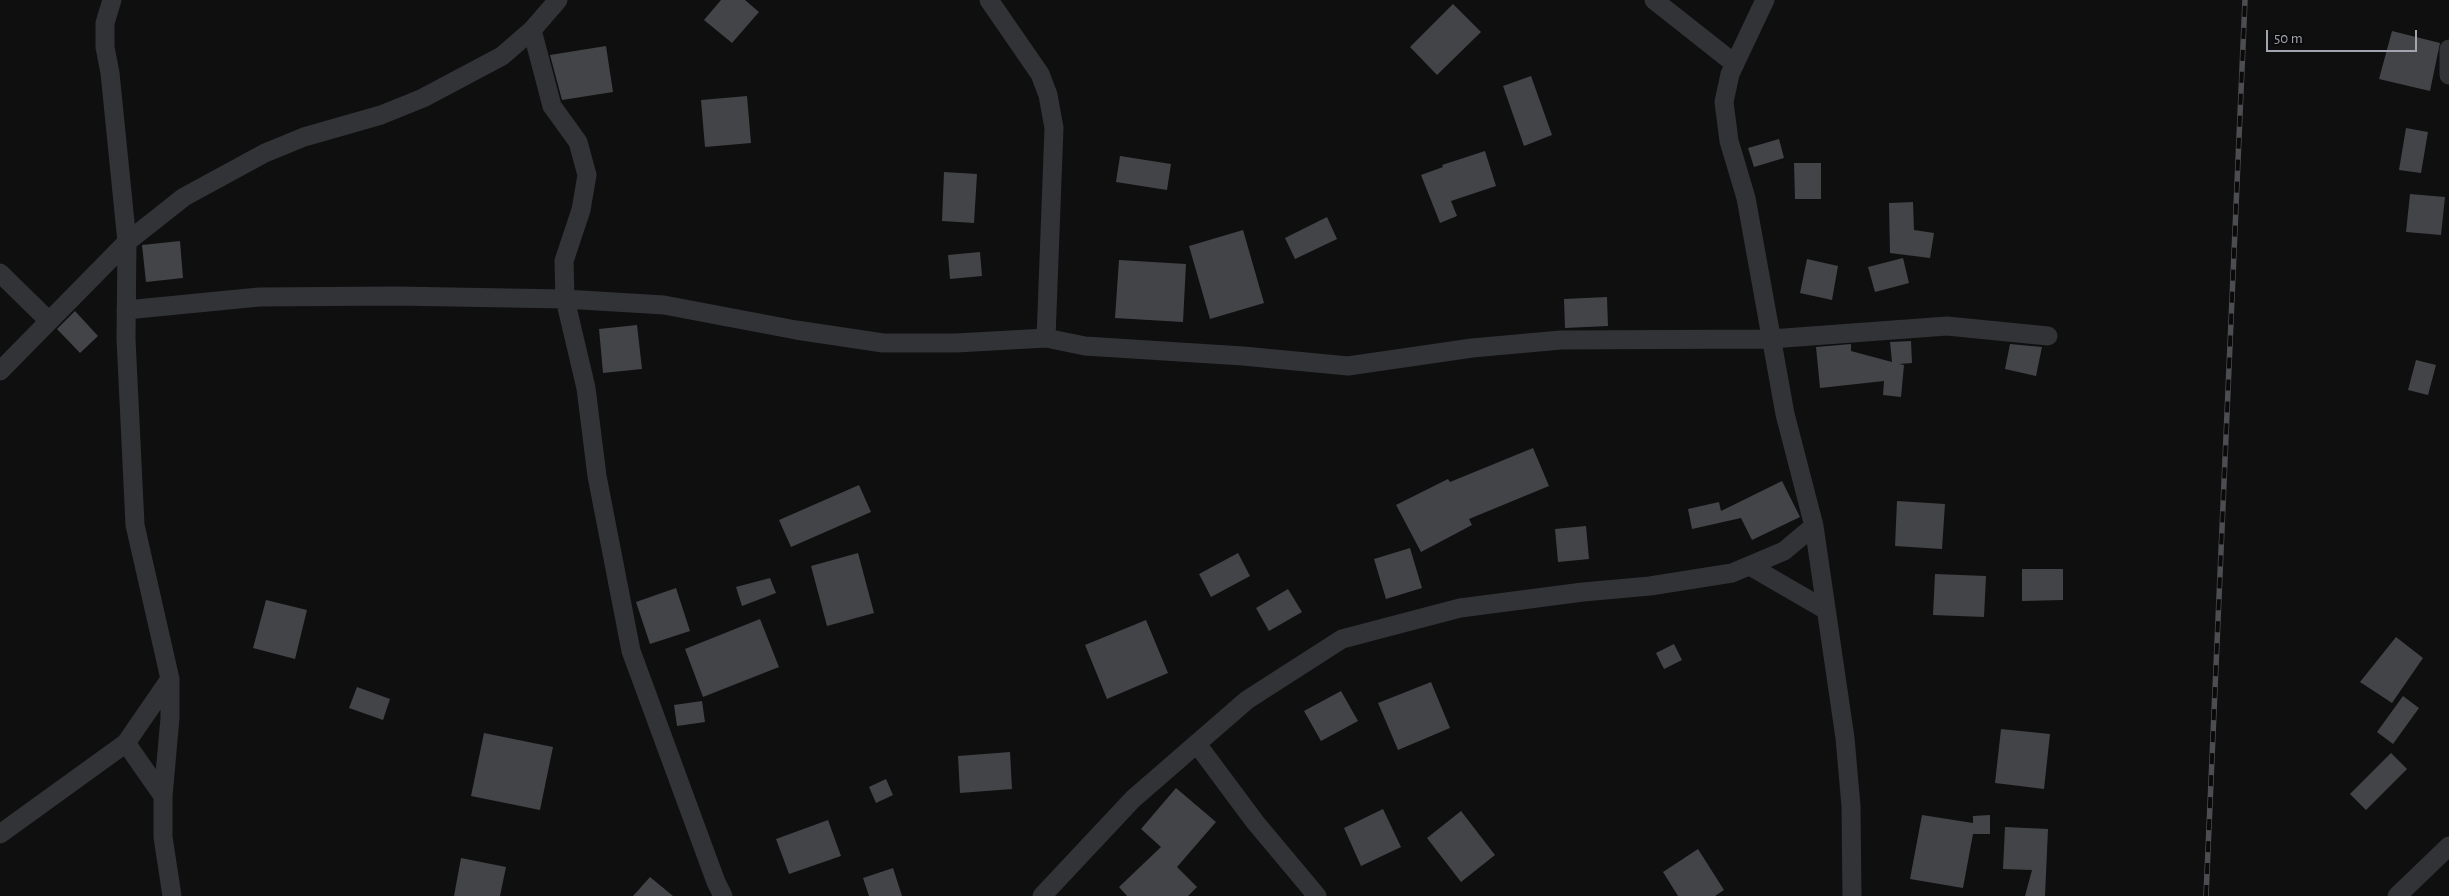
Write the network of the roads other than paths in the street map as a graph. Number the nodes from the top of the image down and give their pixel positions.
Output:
1 (112, 0) edge
2 (558, 0) edge
3 (989, 0) edge
4 (1654, 0) edge
5 (1766, 0) edge
6 (532, 30) junction
7 (2449, 49) edge
8 (1735, 64) junction
9 (2449, 75) edge
10 (127, 242) junction
11 (0, 272) edge
12 (565, 299) junction
13 (126, 310) junction
14 (49, 321) junction
15 (2048, 336) dead end
16 (1046, 338) junction
17 (1771, 339) junction
18 (0, 371) edge
19 (1814, 526) junction
20 (1750, 566) junction
21 (1826, 610) junction
22 (170, 679) junction
23 (126, 743) junction
24 (1197, 744) junction
25 (163, 796) junction
26 (0, 834) edge
27 (2449, 846) edge
28 (172, 896) edge
29 (724, 896) edge
30 (1042, 896) edge
31 (1317, 896) edge
32 (1852, 896) edge
33 (2397, 896) edge

1 - 10 street
2 - 6 street
3 - 16 street
4 - 8 street
5 - 8 street
6 - 10 street
6 - 12 street
7 - 9 street
8 - 17 street
10 - 13 street
10 - 14 street
11 - 14 street
12 - 13 street
12 - 16 street
12 - 29 street
13 - 22 street
14 - 18 street
15 - 17 street
16 - 17 street
17 - 19 street
19 - 20 street
19 - 21 street
20 - 21 street
20 - 24 street
21 - 32 street
22 - 23 street
22 - 25 street
23 - 25 street
23 - 26 street
24 - 30 street
24 - 31 street
25 - 28 street
27 - 33 street

